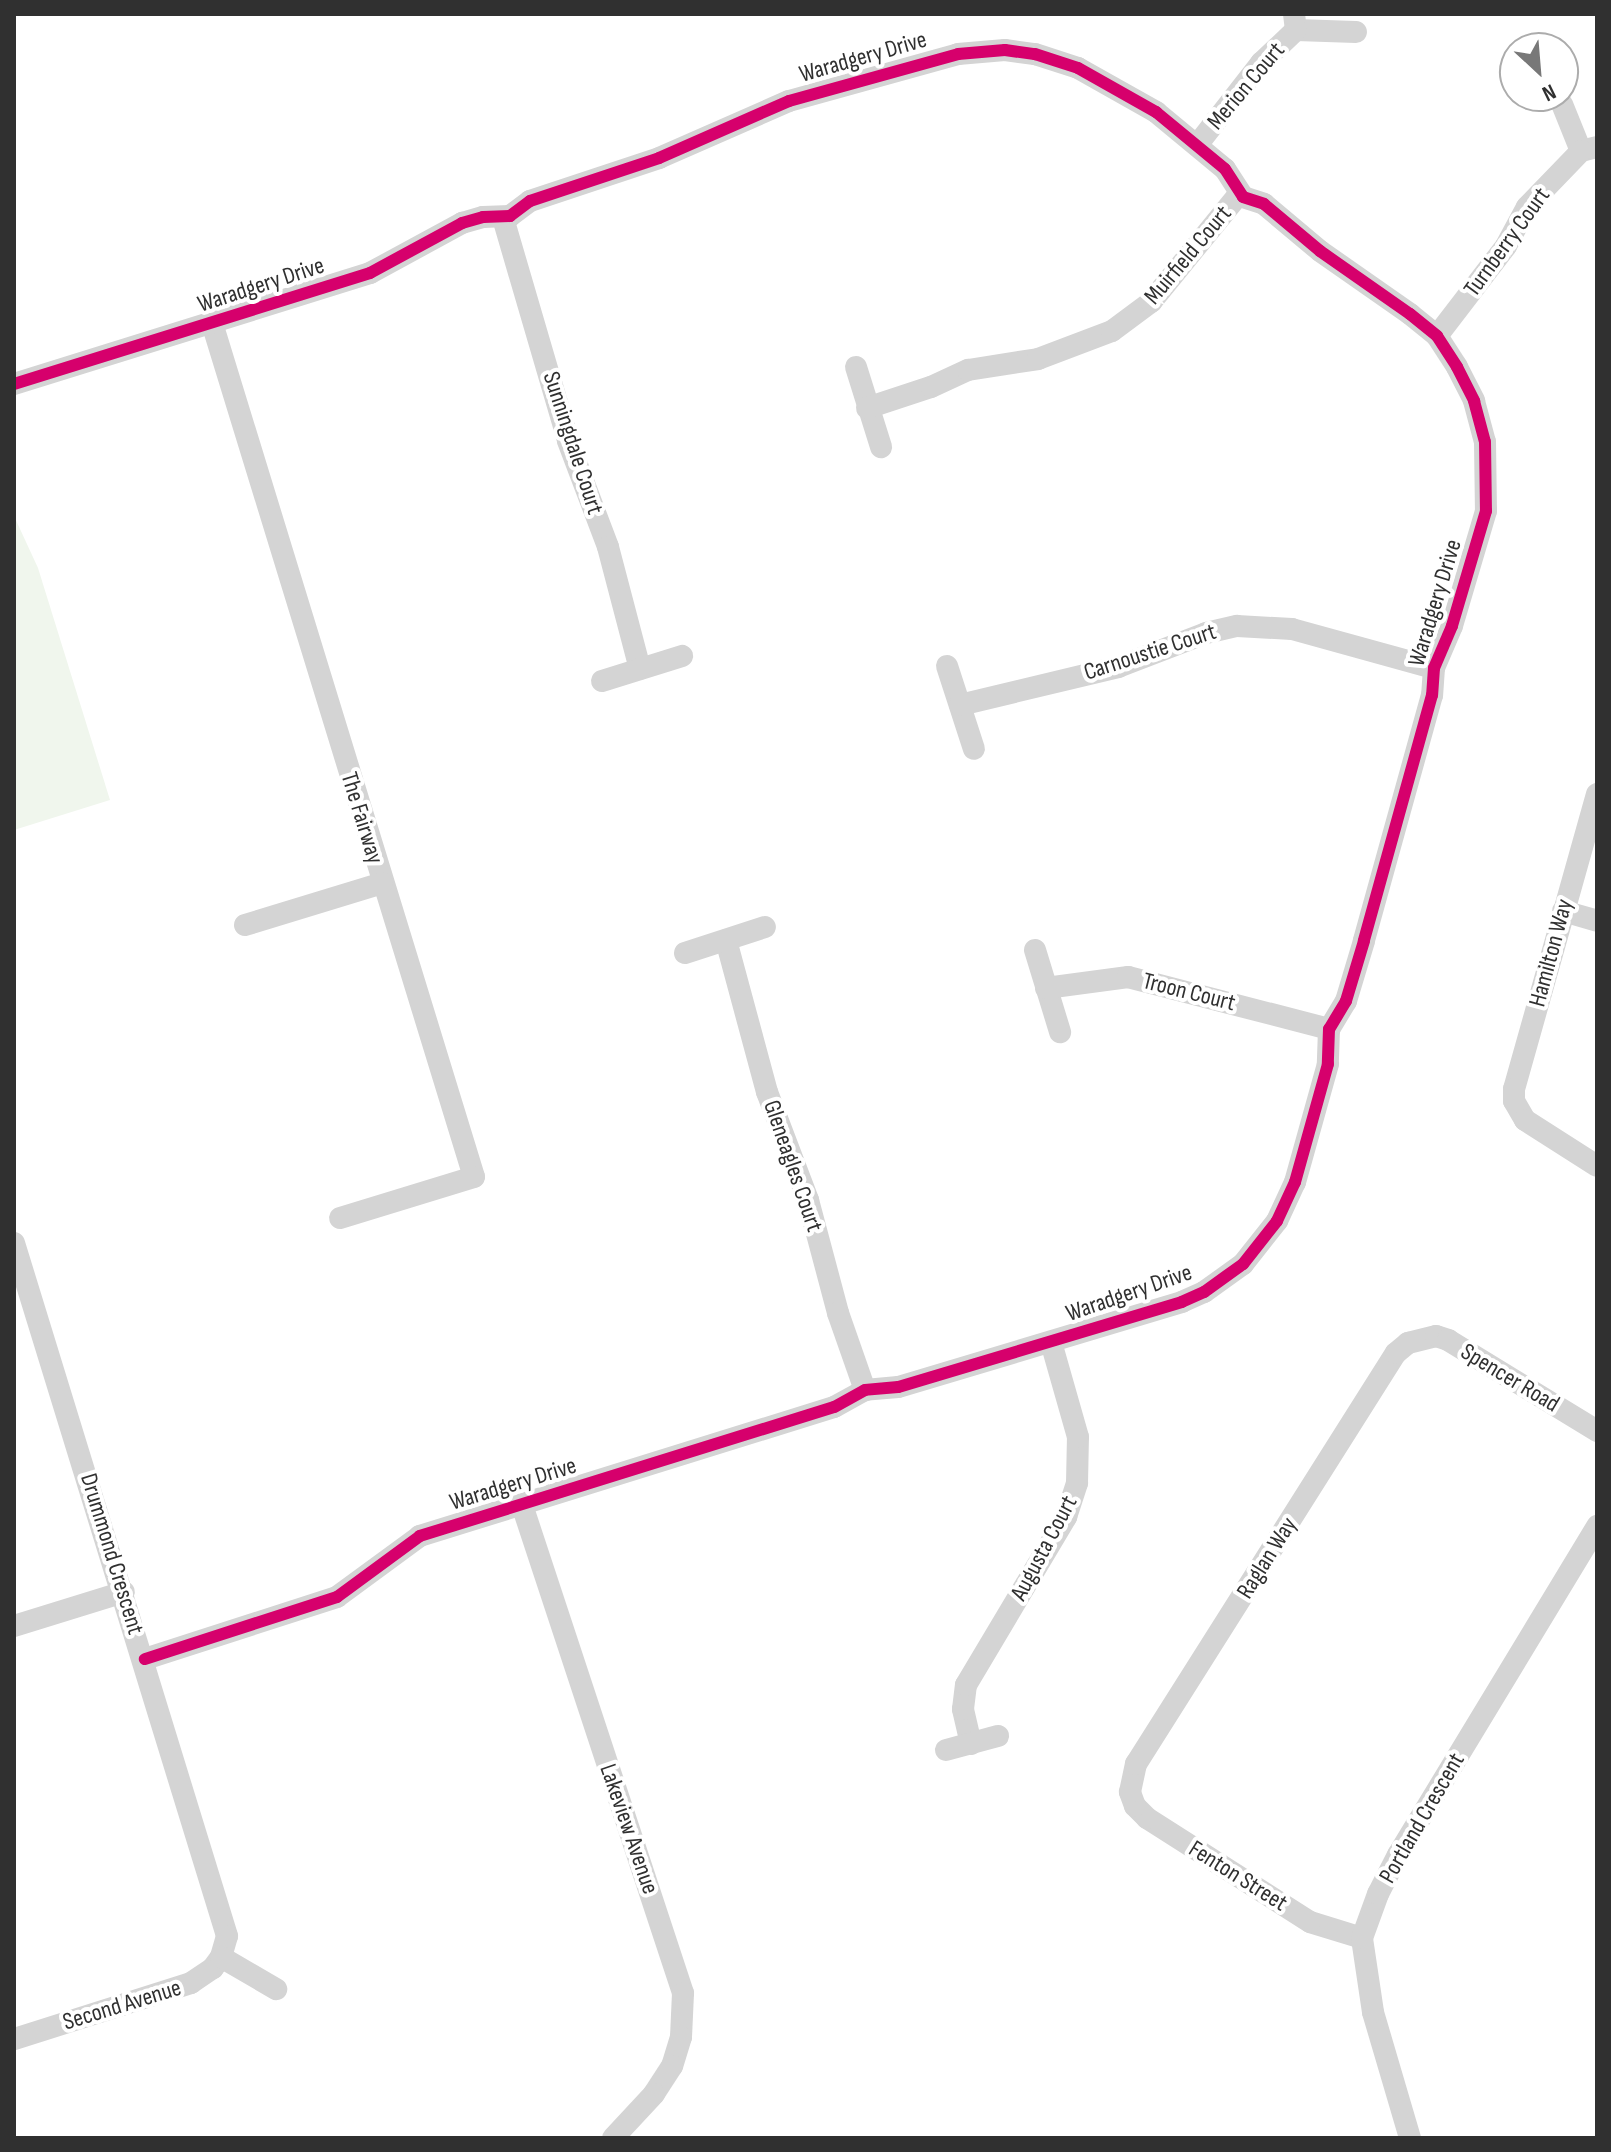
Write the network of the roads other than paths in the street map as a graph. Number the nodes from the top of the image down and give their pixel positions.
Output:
1 (1295, 22) edge
2 (1356, 32) dead end
3 (1567, 112) edge
4 (1198, 144) junction
5 (1589, 149) edge
6 (1239, 194) junction
7 (503, 218) junction
8 (212, 323) junction
9 (1437, 336) junction
10 (856, 367) dead end
11 (14, 384) edge
12 (867, 408) junction
13 (881, 447) dead end
14 (682, 656) dead end
15 (947, 666) dead end
16 (1434, 668) junction
17 (640, 669) junction
18 (602, 681) dead end
19 (960, 705) junction
20 (974, 749) dead end
21 (1597, 794) edge
22 (382, 883) junction
23 (1563, 911) junction
24 (1597, 921) edge
25 (245, 925) dead end
26 (765, 927) dead end
27 (726, 940) junction
28 (1035, 950) dead end
29 (685, 953) dead end
30 (1046, 988) junction
31 (1329, 1029) junction
32 (1060, 1032) dead end
33 (1597, 1166) edge
34 (340, 1218) dead end
35 (14, 1243) edge
36 (1421, 1337) joint
37 (1051, 1342) junction
38 (865, 1390) junction
39 (1597, 1431) edge
40 (522, 1505) junction
41 (1597, 1526) edge
42 (124, 1592) junction
43 (14, 1626) edge
44 (145, 1659) junction
45 (998, 1736) dead end
46 (971, 1744) junction
47 (946, 1750) dead end
48 (1130, 1792) joint
49 (1362, 1938) junction
50 (221, 1957) junction
51 (276, 1989) dead end
52 (14, 2039) edge
53 (613, 2138) edge
54 (1410, 2138) edge

1 - 2 street, Merion Court
1 - 4 street, Merion Court
3 - 5 street, Turnberry Court
4 - 6 street, Waradgery Drive
4 - 7 street, Waradgery Drive
5 - 9 street, Turnberry Court
6 - 9 street, Waradgery Drive
6 - 12 street, Muirfield Court
7 - 8 street, Waradgery Drive
7 - 17 street, Sunningdale Court
8 - 11 street, Waradgery Drive
8 - 22 street, The Fairway
9 - 16 street, Waradgery Drive
10 - 12 street
12 - 13 street
14 - 17 street
15 - 19 street
16 - 19 street, Carnoustie Court
16 - 31 street, Waradgery Drive
17 - 18 street
19 - 20 street
21 - 23 street, Hamilton Way
22 - 25 street
22 - 34 street, The Fairway
23 - 24 street
23 - 33 street, Hamilton Way
26 - 27 street
27 - 29 street
27 - 38 street, Gleneagles Court
28 - 30 street
30 - 31 street, Troon Court
30 - 32 street
31 - 37 street, Waradgery Drive
35 - 42 street, Drummond Crescent
36 - 39 street, Spencer Road
36 - 48 street, Raglan Way
37 - 38 street, Waradgery Drive
37 - 46 street, Augusta Court
38 - 40 street, Waradgery Drive
40 - 44 street, Waradgery Drive
40 - 53 street, Lakeview Avenue
41 - 49 street, Portland Crescent
42 - 43 street
42 - 44 street, Drummond Crescent
44 - 50 street, Drummond Crescent
45 - 46 street
46 - 47 street
48 - 49 street, Fenton Street
49 - 54 street, Portland Crescent
50 - 51 street
50 - 52 street, Second Avenue

